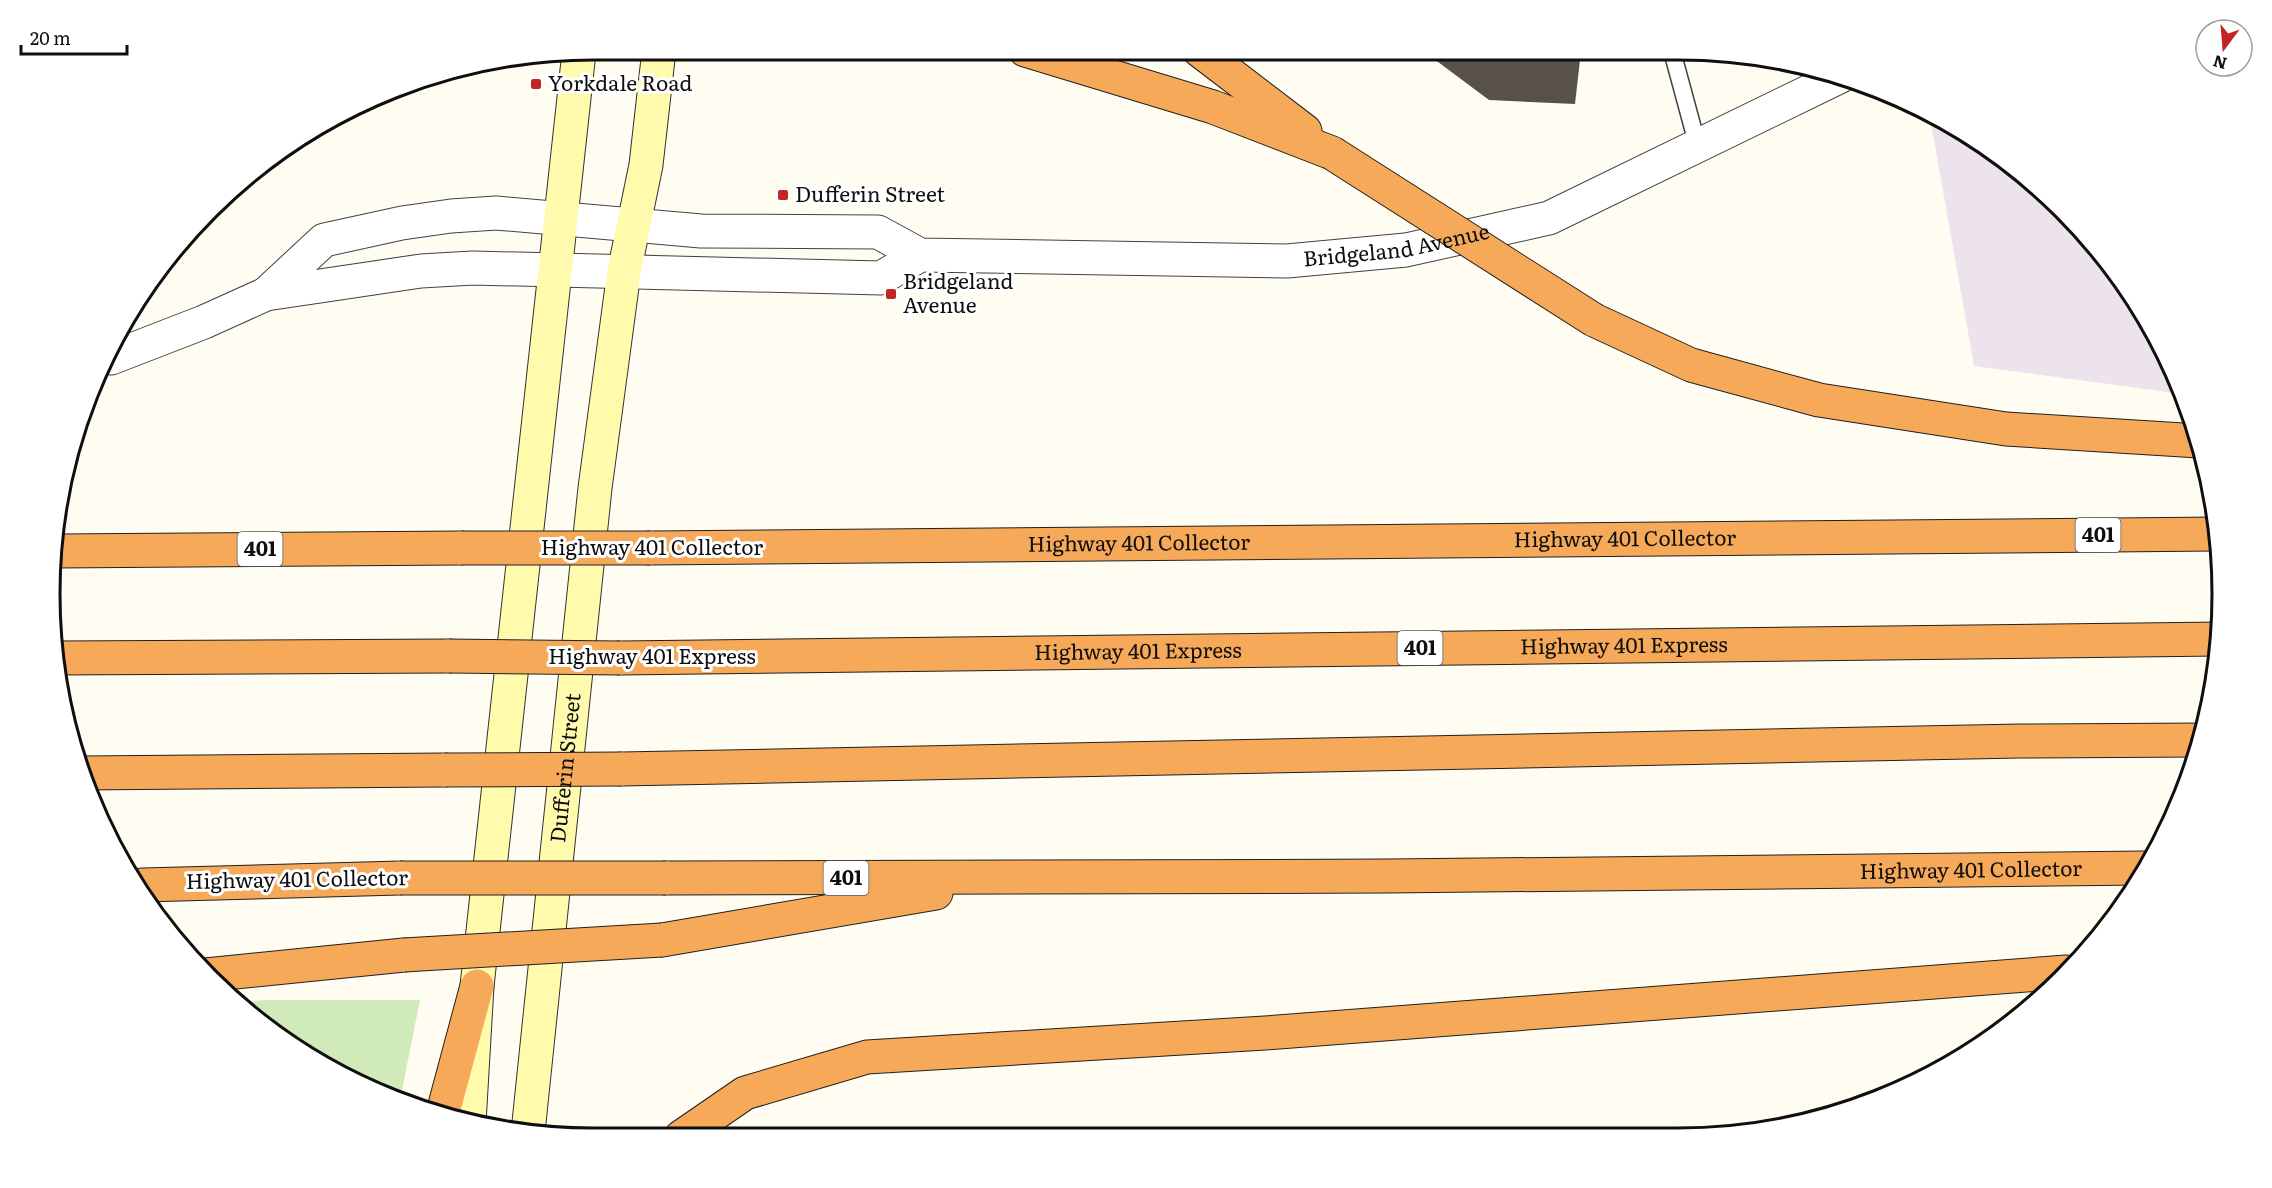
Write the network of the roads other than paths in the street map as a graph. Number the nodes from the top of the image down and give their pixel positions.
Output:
1 (578, 60) edge
2 (658, 60) edge
3 (1058, 60) edge
4 (1212, 60) edge
5 (1674, 60) edge
6 (1829, 82) edge
7 (1698, 147) junction
8 (1332, 153) junction
9 (561, 217) junction
10 (634, 225) junction
11 (920, 255) junction
12 (554, 270) junction
13 (624, 272) junction
14 (266, 294) junction
15 (116, 356) edge
16 (2189, 440) edge
17 (2208, 534) edge
18 (62, 551) edge
19 (2210, 639) edge
20 (64, 658) edge
21 (2191, 741) edge
22 (91, 773) edge
23 (2136, 868) edge
24 (1026, 878) junction
25 (146, 885) edge
26 (2055, 973) edge
27 (218, 974) edge
28 (477, 986) junction
29 (445, 1107) edge
30 (470, 1113) edge
31 (529, 1124) edge
32 (694, 1128) edge

1 - 9 main road
2 - 10 main road, Dufferin Street
3 - 8 highway
4 - 8 highway
5 - 7 lane
6 - 7 street, Bridgeland Avenue
7 - 11 street, Bridgeland Avenue
8 - 16 highway, bridge
9 - 10 street, Bridgeland Avenue
9 - 12 main road
9 - 14 street
10 - 11 street, Bridgeland Avenue
10 - 13 main road, Dufferin Street
11 - 13 street
12 - 13 street
12 - 14 street
12 - 28 main road
13 - 31 main road, Dufferin Street
14 - 15 street
17 - 18 highway, Highway 401 Collector / 401, bridge
19 - 20 highway, Highway 401 Express / 401, bridge
21 - 22 highway, bridge
23 - 24 highway, Highway 401 Collector / 401
24 - 25 highway, Highway 401 Collector / 401, bridge
24 - 27 highway, bridge
26 - 32 highway
28 - 29 highway
28 - 30 main road

